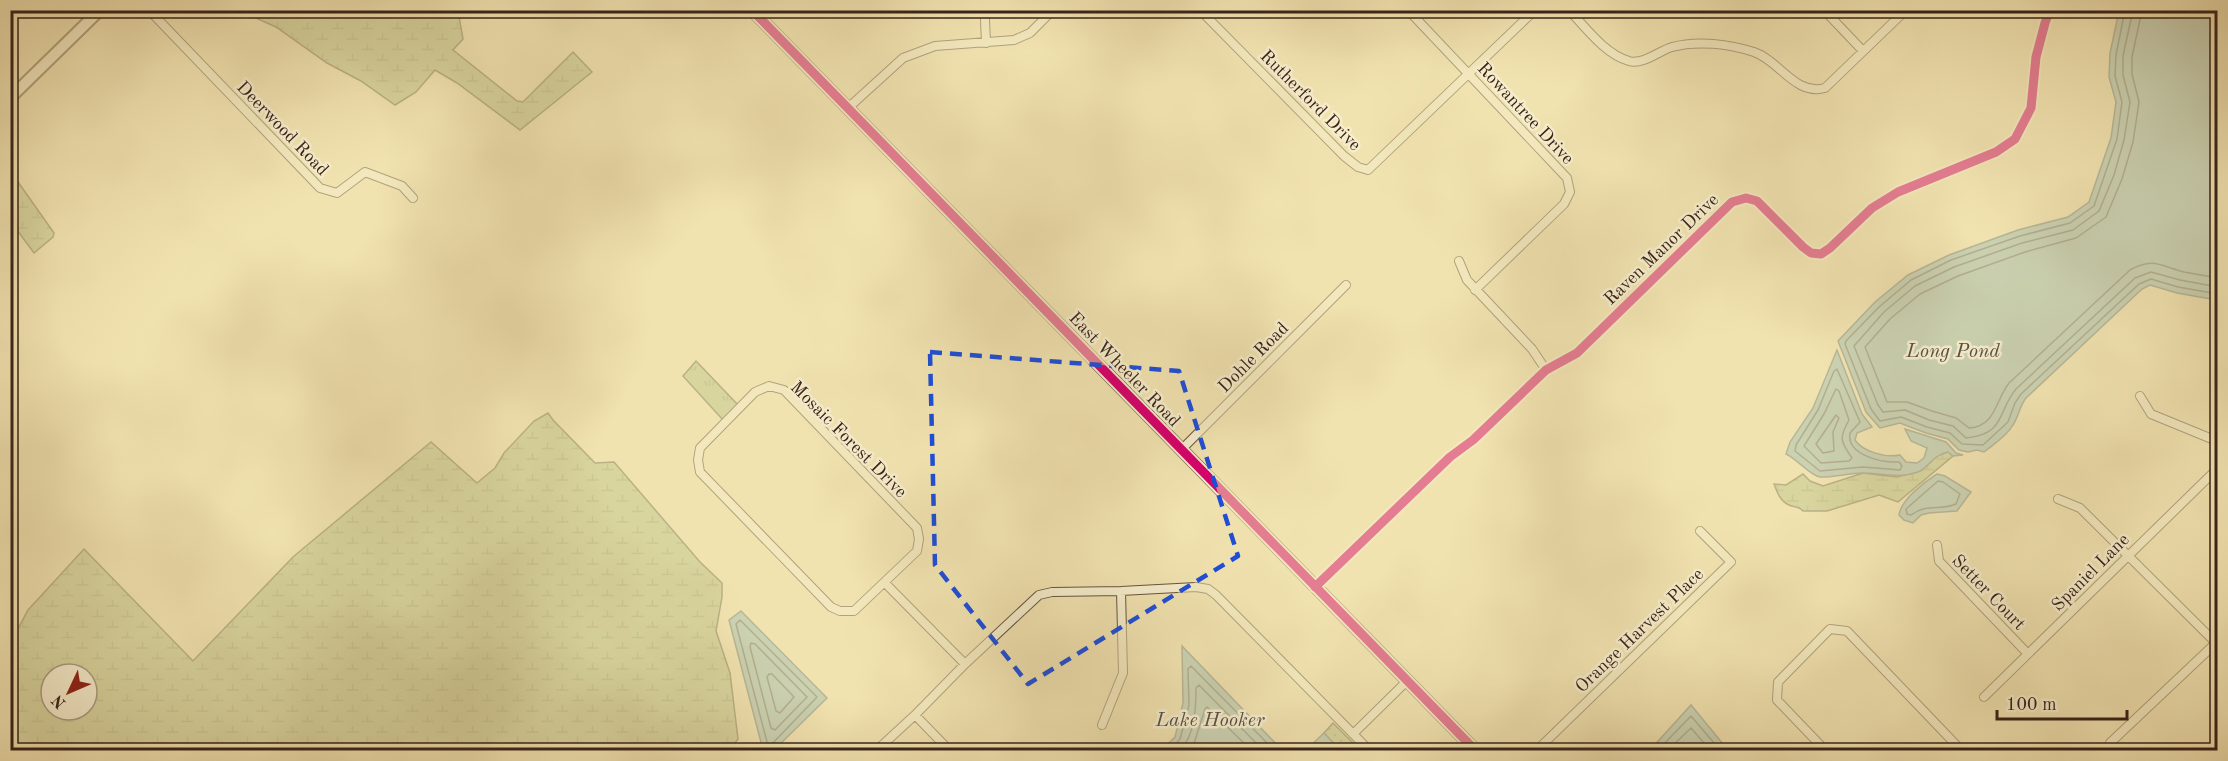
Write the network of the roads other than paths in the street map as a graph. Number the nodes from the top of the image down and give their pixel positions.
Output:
1 (100, 10) edge
2 (149, 10) edge
3 (752, 10) edge
4 (1053, 10) edge
5 (1200, 10) edge
6 (1408, 10) edge
7 (1535, 10) edge
8 (1569, 10) edge
9 (1824, 10) edge
10 (1906, 10) edge
11 (2050, 10) edge
12 (985, 21) dead end
13 (986, 44) junction
14 (1863, 51) junction
15 (1470, 74) junction
16 (10, 98) edge
17 (848, 108) junction
18 (413, 198) dead end
19 (1459, 261) dead end
20 (1346, 285) dead end
21 (1475, 290) junction
22 (1546, 370) junction
23 (2140, 396) dead end
24 (2217, 445) edge
25 (1181, 450) junction
26 (2217, 468) edge
27 (2058, 499) dead end
28 (1700, 531) dead end
29 (1937, 545) dead end
30 (2128, 556) junction
31 (885, 583) junction
32 (1315, 587) junction
33 (1121, 591) junction
34 (2217, 643) edge
35 (2028, 654) junction
36 (965, 664) junction
37 (1406, 682) junction
38 (1984, 697) dead end
39 (915, 715) junction
40 (1102, 725) dead end
41 (1353, 734) junction
42 (2110, 743) dead end
43 (877, 750) edge
44 (949, 750) edge
45 (1369, 750) edge
46 (1475, 750) edge
47 (1537, 750) edge
48 (1825, 750) edge
49 (1961, 750) edge

1 - 16 street
2 - 18 street, Deerwood Road
3 - 17 street, East Wheeler Road
4 - 13 street
5 - 15 street, Rutherford Drive
6 - 15 street, Rowantree Drive
7 - 15 street, Rutherford Drive
8 - 14 street
9 - 14 street
10 - 14 street
11 - 22 street, Raven Manor Drive
12 - 13 street
13 - 17 street
15 - 21 street, Rowantree Drive
17 - 25 street, East Wheeler Road
19 - 21 street
20 - 25 street, Dohle Road
21 - 22 street
22 - 32 street, Raven Manor Drive
23 - 24 street
25 - 32 street, East Wheeler Road
26 - 30 street, Spaniel Lane
27 - 30 street
28 - 47 street, Orange Harvest Place
29 - 35 street, Setter Court
30 - 34 street
30 - 35 street, Spaniel Lane
31 - 31 street, Mosaic Forest Drive
31 - 36 street
32 - 37 street, East Wheeler Road
33 - 36 street
33 - 40 street
33 - 41 street
34 - 42 street
35 - 38 street, Spaniel Lane
36 - 39 street
37 - 41 street
37 - 46 street, East Wheeler Road
39 - 43 street
39 - 44 street
41 - 45 street
48 - 49 street

